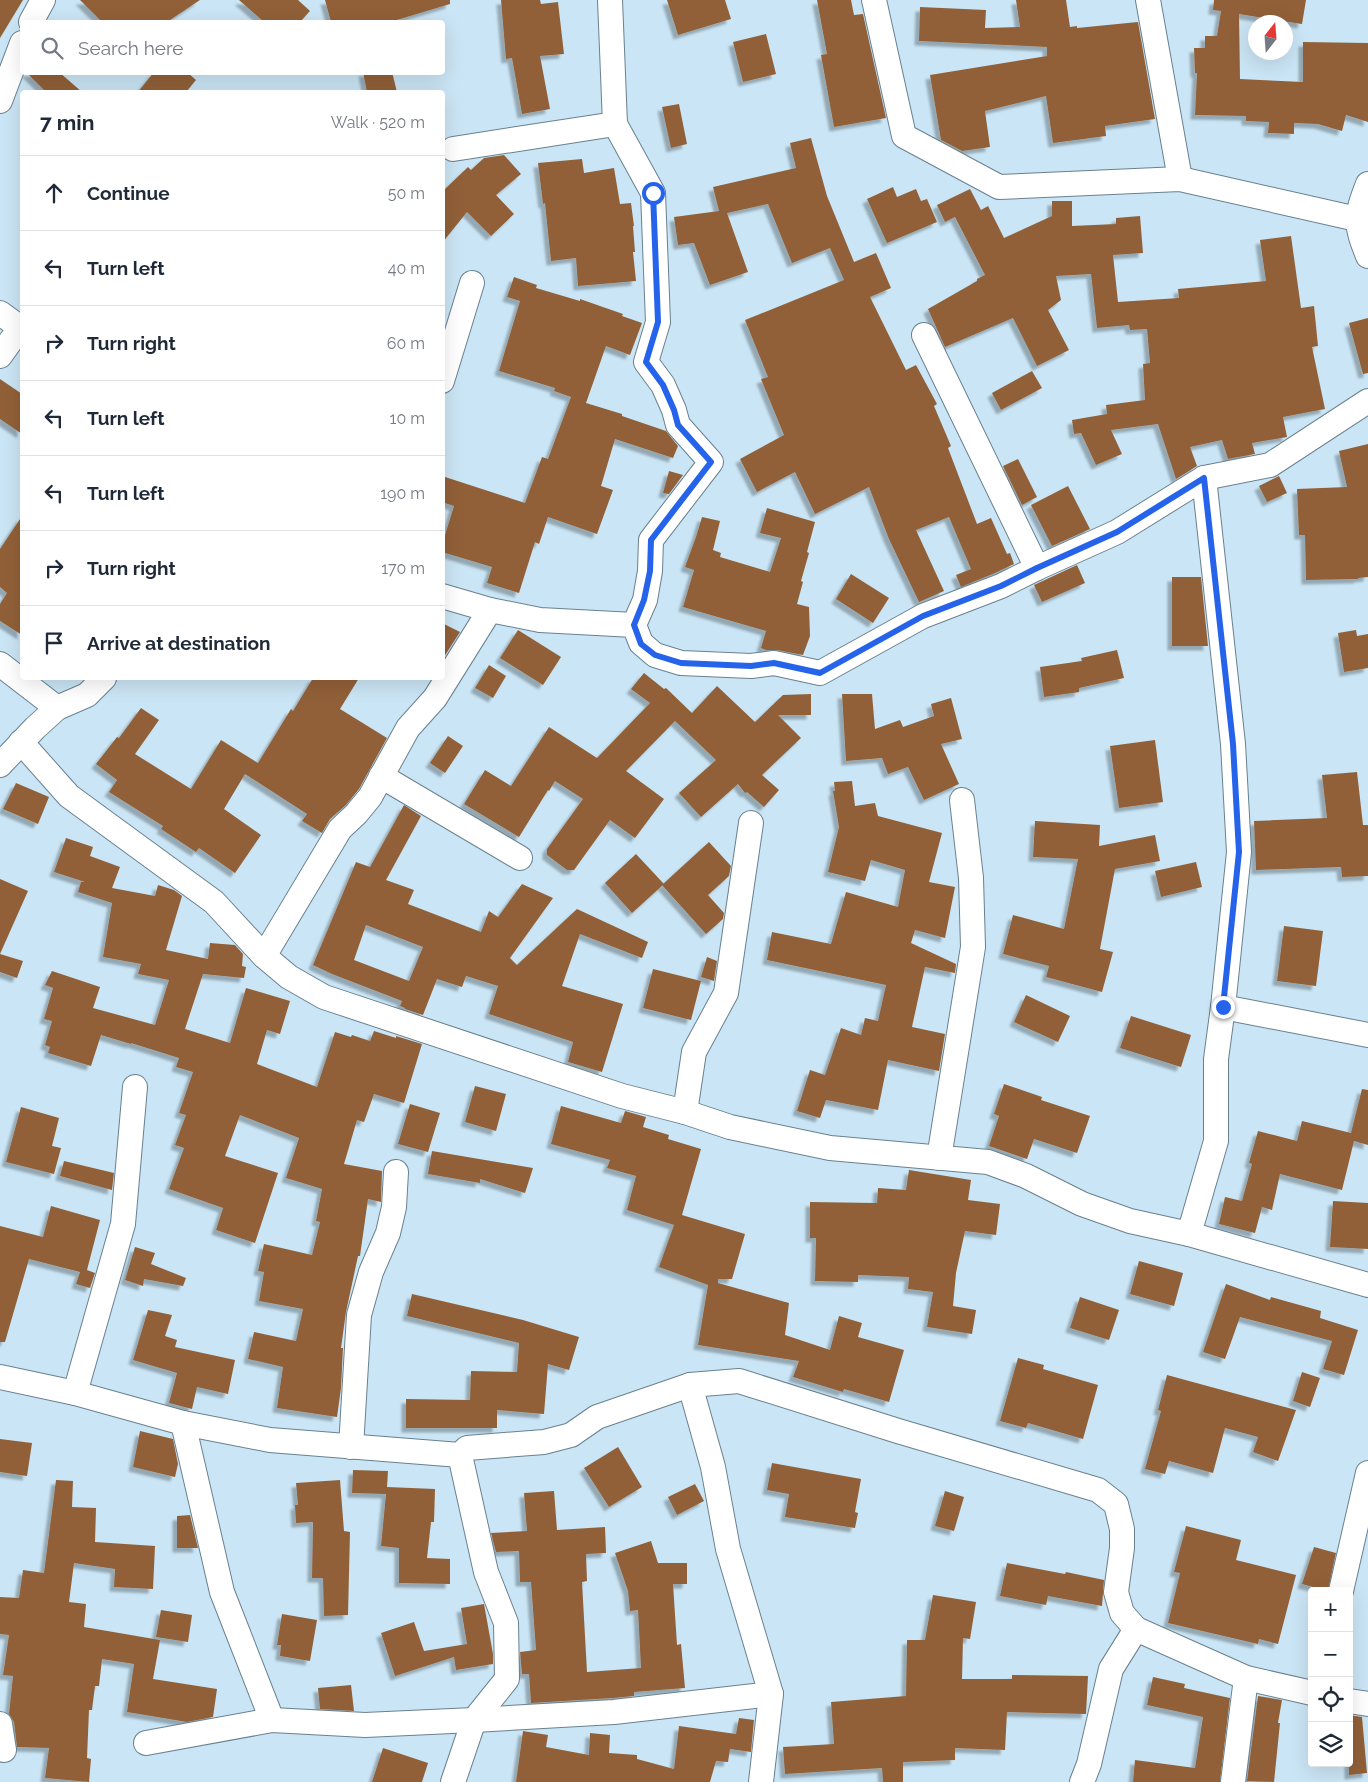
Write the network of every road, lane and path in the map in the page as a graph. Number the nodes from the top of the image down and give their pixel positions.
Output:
1 (43, 0) edge
2 (610, 0) edge
3 (874, 0) edge
4 (1148, 0) edge
5 (31, 20) edge
6 (20, 48) edge
7 (0, 101) edge
8 (615, 124) junction
9 (453, 149) dead end
10 (1180, 179) junction
11 (1368, 184) edge
12 (1357, 219) junction
13 (1368, 256) edge
14 (472, 283) dead end
15 (0, 313) edge
16 (20, 328) edge
17 (20, 331) edge
18 (924, 336) dead end
19 (0, 356) edge
20 (445, 371) edge
21 (1368, 400) edge
22 (1204, 478) junction
23 (1037, 568) junction
24 (445, 597) edge
25 (490, 610) junction
26 (634, 625) junction
27 (0, 664) edge
28 (20, 679) edge
29 (21, 680) edge
30 (102, 680) edge
31 (57, 708) junction
32 (21, 742) junction
33 (0, 765) edge
34 (381, 776) junction
35 (962, 800) dead end
36 (751, 823) dead end
37 (520, 858) dead end
38 (264, 956) junction
39 (1223, 1007) junction
40 (1368, 1035) edge
41 (134, 1086) dead end
42 (685, 1112) junction
43 (939, 1158) junction
44 (396, 1172) dead end
45 (1189, 1234) junction
46 (1368, 1285) edge
47 (0, 1377) edge
48 (690, 1385) junction
49 (75, 1393) junction
50 (183, 1423) junction
51 (351, 1447) junction
52 (460, 1455) junction
53 (1368, 1473) edge
54 (1342, 1587) edge
55 (1136, 1629) junction
56 (1246, 1678) junction
57 (1308, 1692) edge
58 (771, 1694) junction
59 (1353, 1702) edge
60 (1368, 1704) edge
61 (272, 1720) junction
62 (474, 1720) junction
63 (0, 1724) edge
64 (146, 1743) dead end
65 (4, 1750) dead end
66 (453, 1782) edge
67 (761, 1782) edge
68 (1082, 1782) edge
69 (1233, 1782) edge

1 - 5 street
2 - 8 street
3 - 10 street
4 - 10 street
6 - 7 street
8 - 9 street
8 - 26 street
10 - 12 street
11 - 12 street
12 - 13 street
14 - 20 street
15 - 16 street
17 - 19 street
18 - 23 street
21 - 22 street
22 - 23 street
22 - 39 street
23 - 26 street
24 - 25 street
25 - 26 street
25 - 34 street
27 - 28 street
29 - 31 street
30 - 31 street
31 - 32 street
32 - 33 street
32 - 38 street
34 - 37 street
34 - 38 street
35 - 43 street
36 - 42 street
38 - 42 street
39 - 40 street
39 - 45 street
41 - 49 street
42 - 43 street
43 - 45 street
44 - 51 street
45 - 46 street
47 - 49 street
48 - 52 street
48 - 55 street
48 - 58 street
49 - 50 street
50 - 51 street
50 - 61 street
51 - 52 street
52 - 62 street
53 - 54 street
55 - 56 street
55 - 68 street
56 - 57 street
56 - 69 street
58 - 62 street
58 - 67 street
59 - 60 street
61 - 62 street
61 - 64 street
62 - 66 street
63 - 65 street

